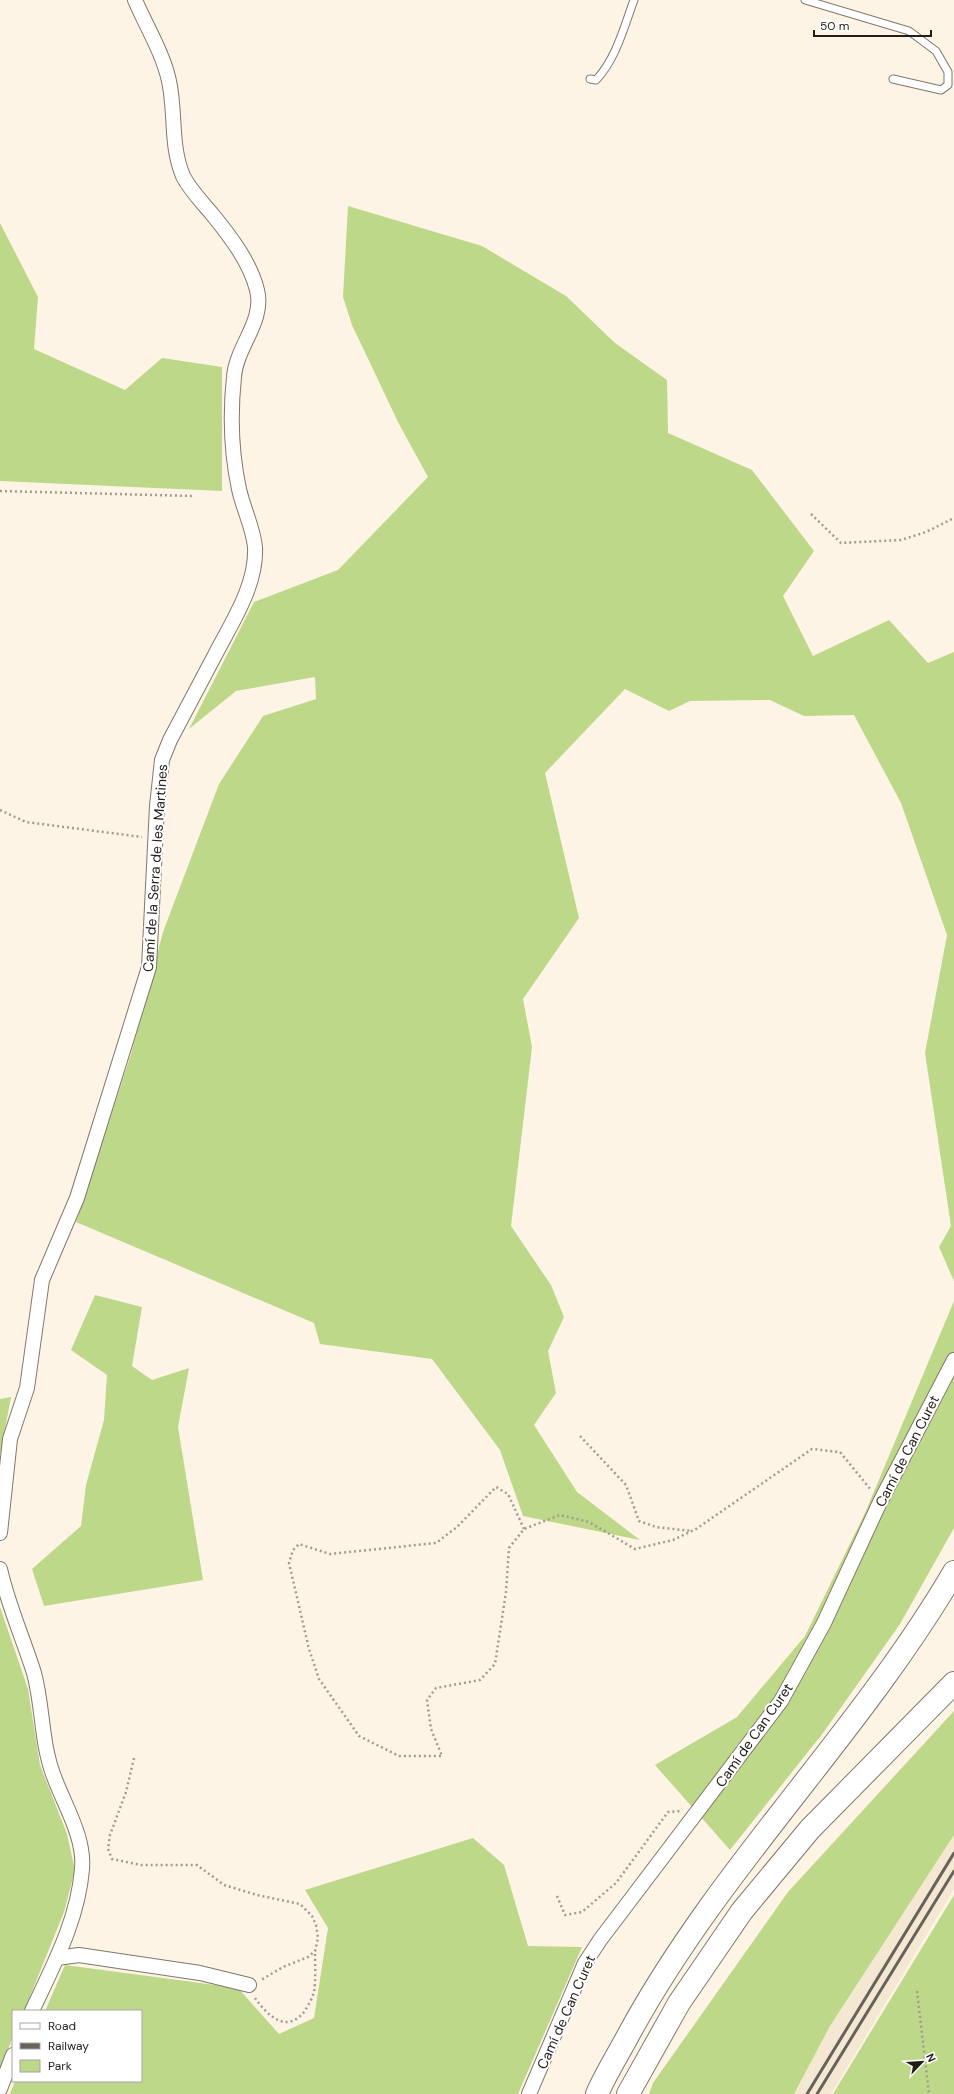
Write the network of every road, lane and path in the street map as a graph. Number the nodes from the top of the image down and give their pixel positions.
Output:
1 (135, 0) edge
2 (634, 0) edge
3 (805, 0) edge
4 (590, 79) dead end
5 (893, 79) dead end
6 (0, 491) edge
7 (192, 496) dead end
8 (811, 514) dead end
9 (954, 518) edge
10 (0, 810) edge
11 (155, 838) junction
12 (954, 1360) edge
13 (580, 1436) dead end
14 (880, 1502) junction
15 (524, 1529) junction
16 (691, 1531) junction
17 (0, 1533) edge
18 (0, 1569) edge
19 (954, 1572) edge
20 (954, 1683) edge
21 (134, 1758) dead end
22 (691, 1821) junction
23 (557, 1896) dead end
24 (315, 1952) junction
25 (57, 1958) junction
26 (249, 1985) junction
27 (917, 1991) dead end
28 (32, 2010) edge
29 (12, 2058) edge
30 (0, 2089) edge
31 (529, 2094) edge
32 (597, 2094) edge
33 (628, 2094) edge
34 (929, 2094) edge

1 - 11 street, Camí de la Serra de les Martines
2 - 4 lane
3 - 5 lane
6 - 7 path
8 - 9 path
10 - 11 path
11 - 17 street, Camí de la Serra de les Martines
12 - 14 street, Camí de Can Curet
13 - 16 path
14 - 16 path
14 - 22 street, Camí de Can Curet
15 - 15 path
15 - 16 path
18 - 25 street
19 - 32 highway
20 - 33 highway
21 - 24 path
22 - 23 path
22 - 31 street, Camí de Can Curet
24 - 26 path
24 - 26 path
25 - 26 street
25 - 28 street
27 - 34 path
29 - 30 street

